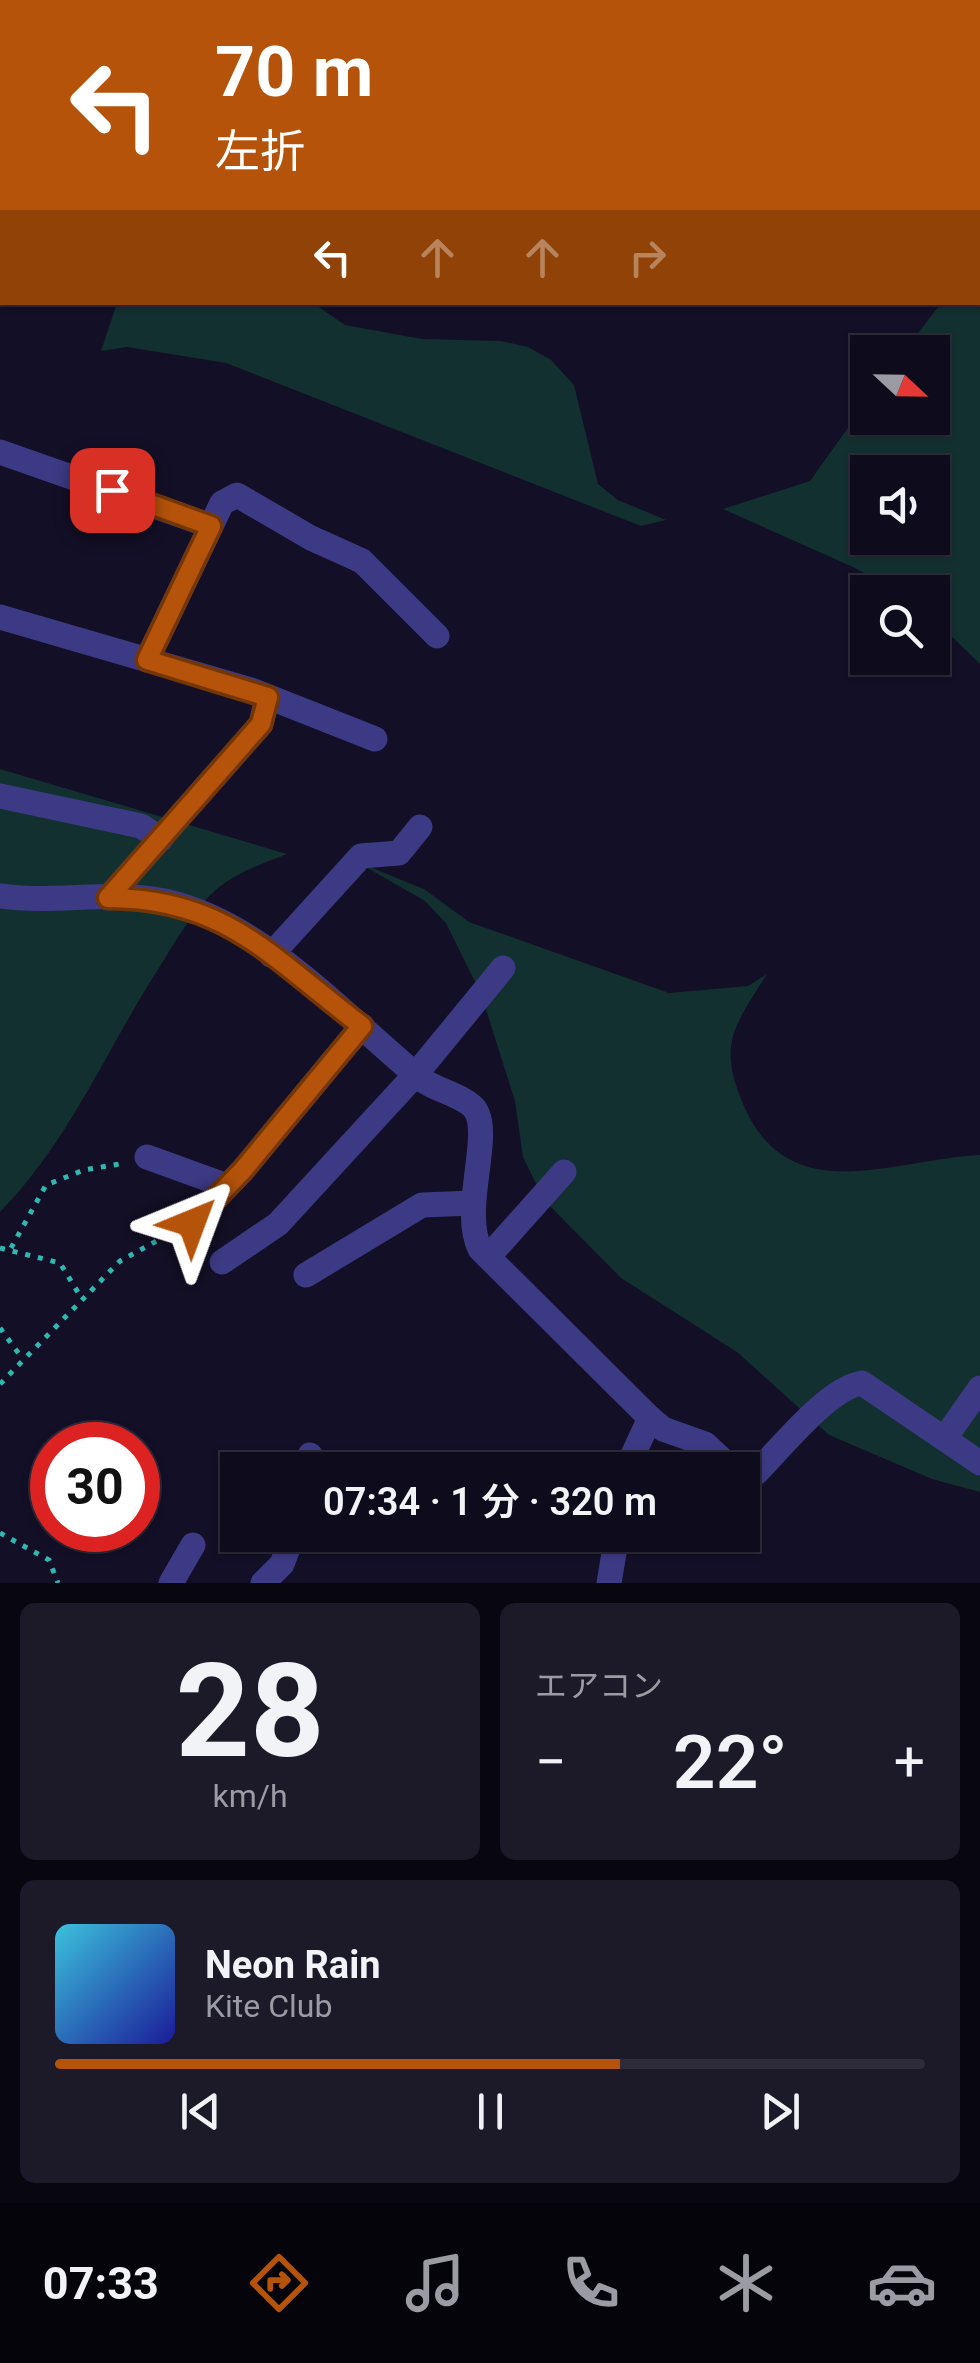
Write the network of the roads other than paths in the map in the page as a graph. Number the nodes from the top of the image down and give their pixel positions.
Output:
1 (0, 452) edge
2 (211, 526) junction
3 (0, 617) edge
4 (436, 636) dead end
5 (147, 660) junction
6 (268, 697) junction
7 (375, 739) dead end
8 (0, 796) edge
9 (420, 828) dead end
10 (160, 839) junction
11 (0, 896) edge
12 (108, 898) junction
13 (271, 955) junction
14 (503, 968) dead end
15 (362, 1026) junction
16 (416, 1074) junction
17 (147, 1156) road end
18 (564, 1172) dead end
19 (228, 1186) junction
20 (473, 1203) junction
21 (192, 1223) road end
22 (488, 1257) junction
23 (222, 1262) dead end
24 (306, 1275) dead end
25 (980, 1388) edge
26 (650, 1418) junction
27 (945, 1438) junction
28 (634, 1452) edge
29 (714, 1452) edge
30 (980, 1464) edge
31 (760, 1469) edge
32 (193, 1545) dead end
33 (287, 1552) edge
34 (614, 1552) edge
35 (171, 1583) edge
36 (263, 1583) edge
37 (610, 1583) edge

1 - 2 street
2 - 4 street
2 - 5 street
3 - 5 street
5 - 6 street
6 - 7 street
6 - 10 street
8 - 10 street
9 - 13 street
10 - 12 street
11 - 12 street
12 - 13 street
13 - 15 street
14 - 16 street
15 - 16 street
15 - 19 street
16 - 20 street
16 - 23 street
17 - 19 street
18 - 22 street
19 - 21 street
20 - 22 street
20 - 24 street
22 - 26 street
25 - 27 street
26 - 28 street
26 - 29 street
27 - 30 street
27 - 31 street
32 - 35 street
33 - 36 street
34 - 37 street

